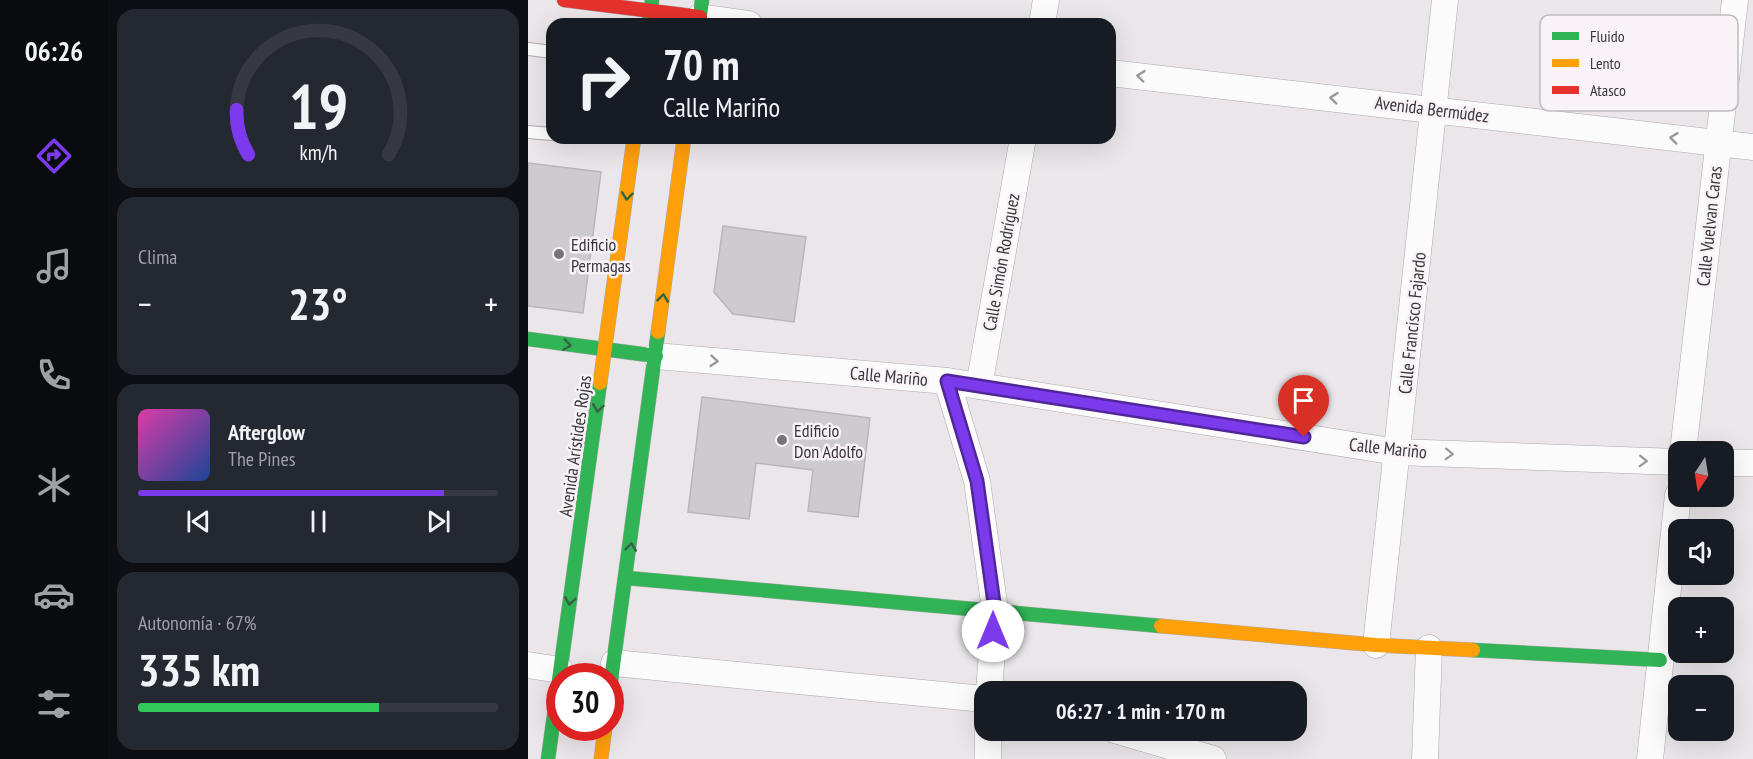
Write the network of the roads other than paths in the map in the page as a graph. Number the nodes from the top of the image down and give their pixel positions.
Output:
1 (564, 0) edge
2 (1046, 0) edge
3 (1445, 0) edge
4 (1735, 0) edge
5 (651, 12) edge
6 (700, 14) edge
7 (1733, 15) edge
8 (720, 18) edge
9 (1043, 18) edge
10 (528, 49) edge
11 (546, 51) edge
12 (1116, 74) edge
13 (1435, 109) junction
14 (1722, 111) edge
15 (528, 132) edge
16 (546, 134) edge
17 (1718, 143) junction
18 (633, 144) edge
19 (683, 144) edge
20 (1022, 144) edge
21 (1753, 147) edge
22 (528, 339) edge
23 (607, 350) junction
24 (656, 356) junction
25 (947, 381) junction
26 (980, 386) junction
27 (1684, 441) edge
28 (1397, 452) junction
29 (1668, 462) edge
30 (1734, 463) edge
31 (1753, 463) edge
32 (1677, 507) edge
33 (627, 578) junction
34 (995, 610) junction
35 (1376, 645) junction
36 (1429, 648) junction
37 (1660, 660) junction
38 (561, 663) edge
39 (614, 663) edge
40 (528, 665) edge
41 (546, 668) edge
42 (624, 677) edge
43 (990, 681) edge
44 (974, 698) edge
45 (550, 741) edge
46 (603, 741) edge
47 (988, 741) edge
48 (1152, 741) edge
49 (548, 759) edge
50 (601, 759) edge
51 (988, 759) edge
52 (1213, 759) edge
53 (1425, 759) edge
54 (1650, 759) edge

1 - 5 street
2 - 9 street
3 - 13 street, Calle Francisco Fajardo
4 - 7 street, Calle Vuelvan Caras
5 - 6 street
6 - 8 street
10 - 11 lane
13 -> 12 street, Avenida Bermúdez
17 -> 13 street, Avenida Bermúdez
13 - 28 street, Calle Francisco Fajardo
14 - 17 street, Calle Vuelvan Caras
15 - 16 lane
17 - 21 street, Avenida Bermúdez
17 - 27 street, Calle Vuelvan Caras
18 -> 23 street, Avenida Arístides Rojas
24 -> 19 street
20 - 26 street, Calle Simón Rodríguez
22 -> 23 street, Calle Mariño
23 - 24 street, Calle Mariño
23 -> 38 street, Avenida Arístides Rojas
24 -> 25 street, Calle Mariño
33 -> 24 street
25 - 26 street, Calle Mariño
25 - 34 street
26 - 28 street, Calle Mariño
28 -> 29 street, Calle Mariño
28 - 35 street, Calle Francisco Fajardo
30 - 31 street
32 - 37 street
33 - 34 street
33 - 39 street
34 - 35 street
34 - 43 street
35 - 36 street
36 - 37 street
36 - 53 street
37 - 54 street
40 - 41 street
42 - 44 street
45 - 49 street, Avenida Arístides Rojas
46 - 50 street
47 - 51 street
48 - 52 street

